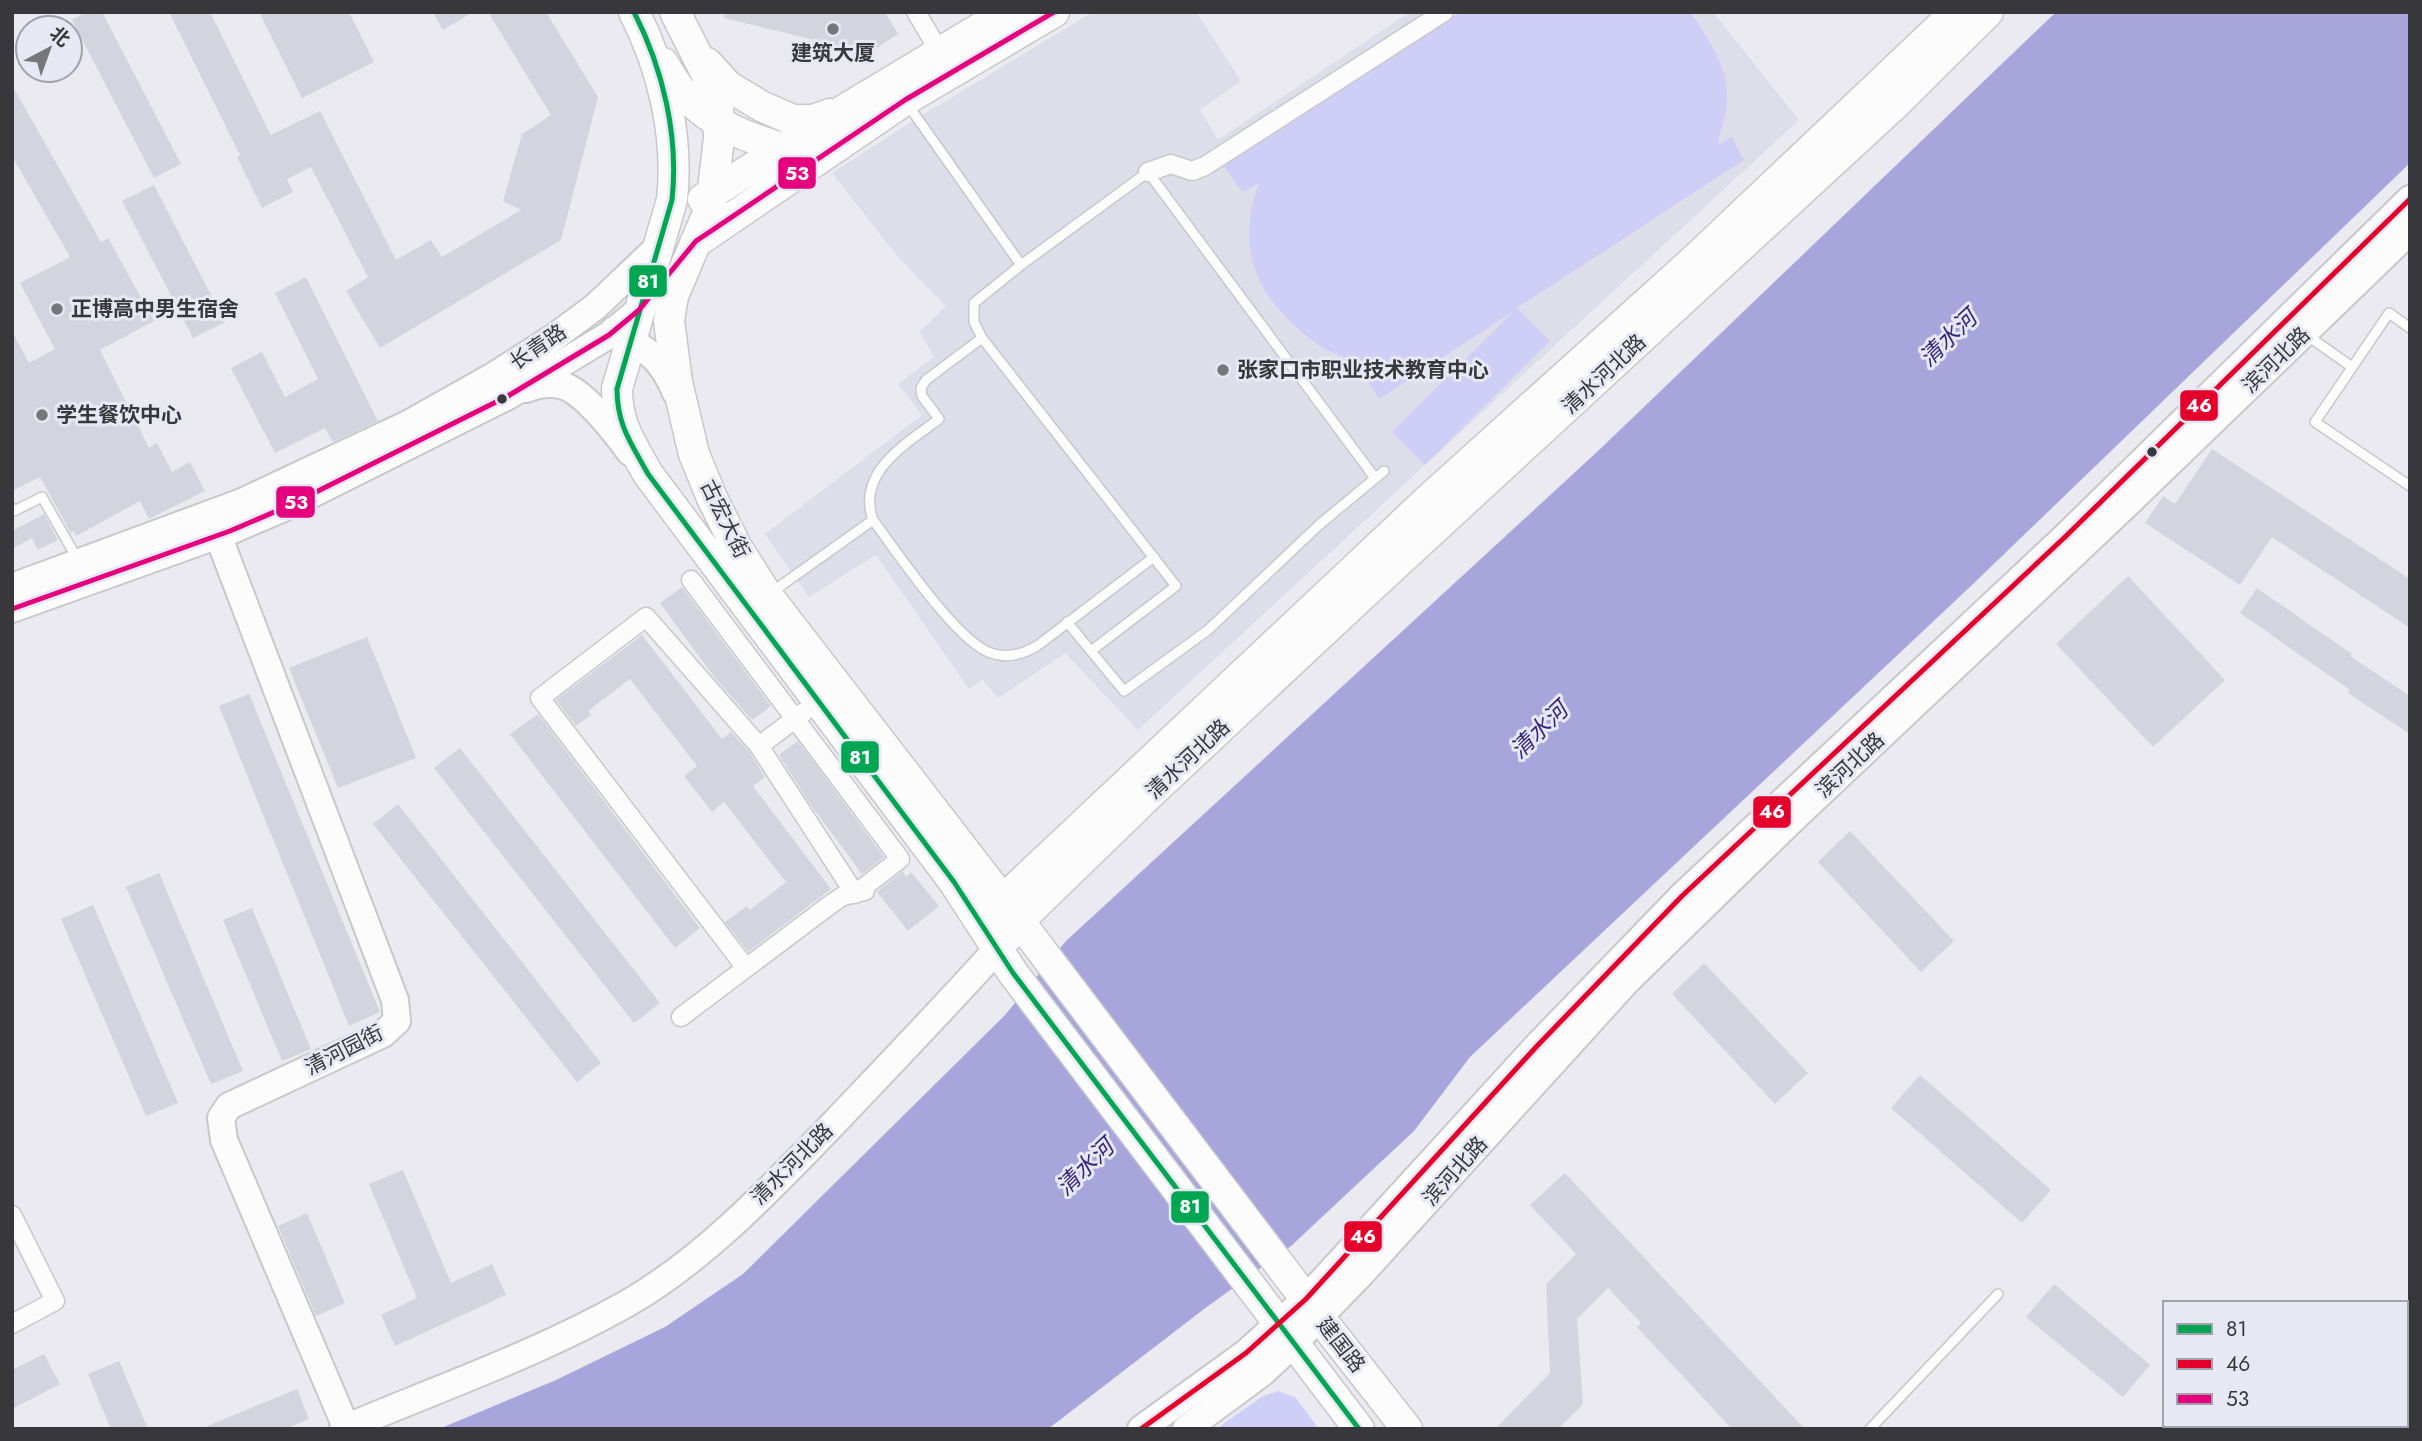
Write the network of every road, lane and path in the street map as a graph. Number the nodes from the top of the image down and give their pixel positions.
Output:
1 (634, 12) edge
2 (675, 12) edge
3 (916, 12) edge
4 (1007, 12) edge
5 (1054, 12) edge
6 (1444, 12) edge
7 (1988, 12) edge
8 (1950, 16) edge
9 (649, 42) junction
10 (693, 47) junction
11 (946, 62) junction
12 (905, 100) junction
13 (844, 110) junction
14 (718, 122) junction
15 (844, 141) junction
16 (783, 149) junction
17 (1148, 172) junction
18 (713, 193) junction
19 (2410, 199) edge
20 (2410, 231) edge
21 (696, 241) junction
22 (657, 248) junction
23 (1021, 265) junction
24 (639, 310) junction
25 (574, 323) junction
26 (2297, 325) junction
27 (2410, 328) edge
28 (623, 335) junction
29 (982, 338) junction
30 (2352, 367) junction
31 (508, 396) junction
32 (683, 407) junction
33 (1384, 471) dead end
34 (648, 474) junction
35 (1375, 478) junction
36 (2410, 486) edge
37 (12, 508) edge
38 (873, 520) junction
39 (214, 525) junction
40 (1154, 557) junction
41 (79, 562) junction
42 (691, 580) dead end
43 (12, 587) edge
44 (766, 596) junction
45 (12, 609) edge
46 (1068, 622) junction
47 (1091, 651) junction
48 (806, 710) junction
49 (759, 746) junction
50 (927, 846) junction
51 (855, 894) junction
52 (1011, 910) junction
53 (981, 921) junction
54 (1040, 949) joint
55 (1005, 961) junction
56 (746, 968) junction
57 (681, 1017) dead end
58 (12, 1215) edge
59 (1247, 1283) joint
60 (1998, 1294) dead end
61 (1313, 1309) junction
62 (12, 1324) edge
63 (1285, 1334) junction
64 (345, 1428) edge
65 (1141, 1429) edge
66 (1186, 1429) edge
67 (1359, 1429) edge
68 (1407, 1429) edge
69 (1870, 1429) edge

1 - 9 main road, 古宏大街
2 - 10 main road, 古宏大街
3 - 11 street
4 - 11 main road, 长青路
5 - 11 main road, 长青路
6 - 17 street
7 - 52 main road, 清水河北路
8 - 52 main road, 清水河北路
9 - 14 main road
9 - 22 main road, 古宏大街
10 - 13 main road
10 - 14 main road, 古宏大街
11 - 12 main road, 长青路
11 - 13 main road, 长青路
12 - 15 main road, 长青路
12 - 23 lane
13 - 16 main road, 长青路
14 - 16 main road
14 - 18 main road, 古宏大街
15 - 16 main road
15 - 21 main road, 长青路
16 - 18 main road, 长青路
17 - 23 lane
17 - 35 lane
18 - 21 main road, 古宏大街
18 - 22 main road, 长青路
19 - 26 main road, 滨河北路
20 - 26 main road, 滨河北路
21 - 24 main road, 长青路
21 - 32 main road, 古宏大街
22 - 24 main road, 古宏大街
22 - 25 main road, 长青路
23 - 29 lane
24 - 28 main road, 古宏大街
25 - 28 main road
25 - 39 main road, 长青路
26 - 30 lane
26 - 61 main road, 滨河北路
27 - 30 lane
28 - 31 main road, 长青路
28 - 32 main road
28 - 34 main road, 古宏大街
29 - 38 lane
29 - 40 lane
30 - 36 lane
31 - 34 main road
31 - 39 main road, 长青路
32 - 44 main road, 古宏大街
33 - 35 lane
34 - 48 main road, 古宏大街
35 - 47 lane
37 - 41 lane
38 - 44 lane
38 - 46 lane
39 - 41 main road, 长青路
39 - 45 main road, 长青路
39 - 64 main road, 清河园街
40 - 46 lane
40 - 47 lane
41 - 43 main road, 长青路
42 - 48 street
44 - 52 main road, 古宏大街
46 - 47 lane
48 - 49 street
48 - 50 main road, 古宏大街
48 - 51 street
49 - 51 street
49 - 56 street
50 - 51 street
50 - 53 main road, 古宏大街
51 - 56 street
52 - 53 main road, 清水河北路
52 - 54 main road, 古宏大街
52 - 55 main road, 清水河北路
53 - 55 main road, 古宏大街
54 - 61 main road, 建国路
55 - 59 main road, 古宏大街
55 - 64 main road, 清水河北路
56 - 57 street
58 - 62 street
59 - 63 main road, 建国路
60 - 69 lane
61 - 63 main road, 滨河北路
61 - 68 main road, 建国路
63 - 65 main road, 滨河北路
63 - 66 main road, 滨河北路
63 - 67 main road, 建国路

